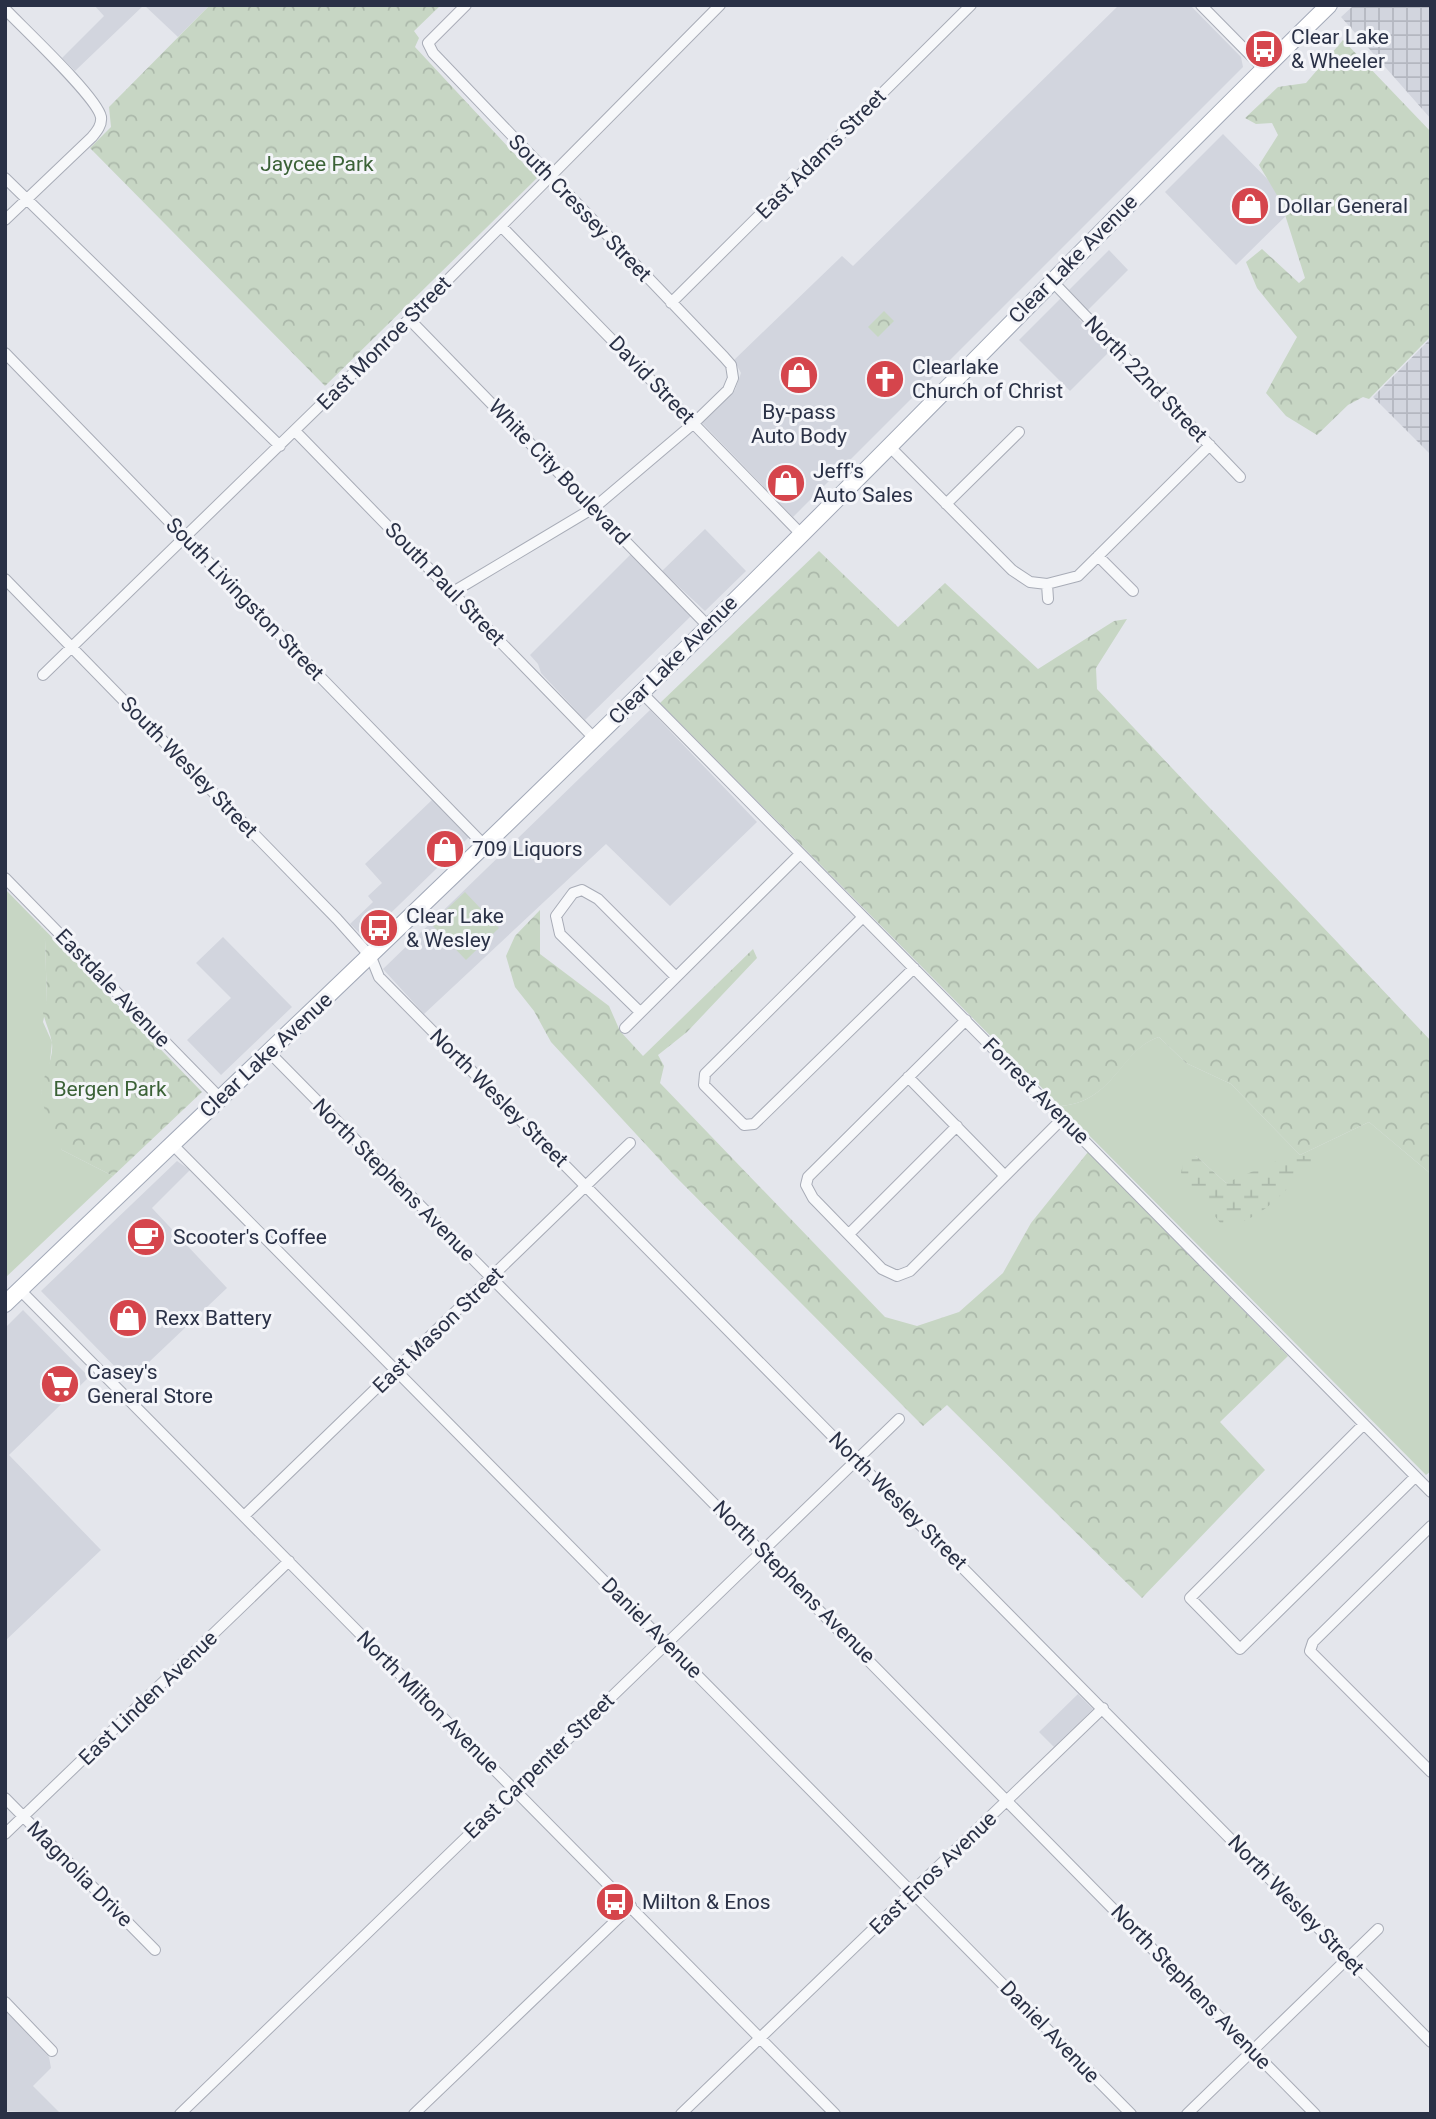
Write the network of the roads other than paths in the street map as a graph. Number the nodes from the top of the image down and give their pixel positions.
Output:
1 (466, 5) edge
2 (720, 5) edge
3 (971, 5) edge
4 (1201, 5) edge
5 (1329, 5) edge
6 (5, 9) edge
7 (1264, 69) junction
8 (549, 177) junction
9 (5, 178) edge
10 (28, 198) junction
11 (5, 220) edge
12 (502, 226) junction
13 (1052, 281) junction
14 (671, 303) junction
15 (409, 319) junction
16 (5, 353) edge
17 (694, 423) junction
18 (295, 431) junction
19 (1019, 432) dead end
20 (1210, 445) junction
21 (281, 446) junction
22 (889, 446) junction
23 (1240, 477) dead end
24 (946, 504) junction
25 (595, 507) junction
26 (801, 534) junction
27 (186, 537) junction
28 (1098, 556) junction
29 (5, 579) edge
30 (1047, 584) junction
31 (1133, 591) dead end
32 (453, 592) junction
33 (1048, 599) dead end
34 (708, 626) junction
35 (71, 647) junction
36 (43, 675) dead end
37 (640, 692) junction
38 (594, 738) junction
39 (485, 846) junction
40 (799, 855) junction
41 (5, 878) edge
42 (863, 917) junction
43 (371, 957) junction
44 (914, 968) junction
45 (676, 977) junction
46 (640, 1013) junction
47 (966, 1020) junction
48 (625, 1028) dead end
49 (270, 1053) junction
50 (908, 1077) junction
51 (220, 1098) junction
52 (1063, 1118) junction
53 (957, 1126) junction
54 (630, 1143) dead end
55 (172, 1144) junction
56 (1005, 1175) junction
57 (586, 1187) junction
58 (849, 1234) junction
59 (492, 1278) junction
60 (20, 1290) junction
61 (5, 1304) edge
62 (397, 1370) junction
63 (899, 1419) dead end
64 (1364, 1424) junction
65 (857, 1460) junction
66 (1415, 1477) junction
67 (1431, 1492) edge
68 (244, 1516) junction
69 (1431, 1526) edge
70 (762, 1551) junction
71 (289, 1561) junction
72 (667, 1643) junction
73 (1103, 1708) junction
74 (1431, 1772) edge
75 (515, 1789) junction
76 (5, 1798) edge
77 (1008, 1799) junction
78 (23, 1816) junction
79 (5, 1834) edge
80 (913, 1892) junction
81 (631, 1906) junction
82 (1378, 1928) dead end
83 (155, 1950) dead end
84 (1349, 1959) junction
85 (5, 2002) edge
86 (761, 2038) junction
87 (1431, 2042) edge
88 (1253, 2050) junction
89 (52, 2051) dead end
90 (180, 2114) edge
91 (414, 2114) edge
92 (681, 2114) edge
93 (835, 2114) edge
94 (1130, 2114) edge
95 (1187, 2114) edge
96 (1315, 2114) edge

1 - 8 street, South Cressey Street
2 - 8 street, East Monroe Street
3 - 14 street, East Adams Street
4 - 7 street
5 - 7 main road, Clear Lake Avenue
6 - 10 street
7 - 13 main road, Clear Lake Avenue
8 - 12 street, East Monroe Street
8 - 14 street, South Cressey Street
9 - 10 street
10 - 11 street
10 - 21 street
12 - 15 street, East Monroe Street
12 - 17 street, David Street
13 - 20 street, North 22nd Street
13 - 22 main road, Clear Lake Avenue
14 - 17 street, South Cressey Street
15 - 18 street, East Monroe Street
15 - 25 street, White City Boulevard
16 - 27 street, South Livingston Street
17 - 25 street
17 - 26 street, David Street
18 - 21 street, East Monroe Street
18 - 32 street, South Paul Street
19 - 24 street
20 - 23 street, North 22nd Street
20 - 28 street
21 - 27 street, East Monroe Street
22 - 24 street
22 - 26 main road, Clear Lake Avenue
24 - 30 street
25 - 32 street
25 - 34 street, White City Boulevard
26 - 34 main road, Clear Lake Avenue
27 - 35 street, East Monroe Street
27 - 39 street, South Livingston Street
28 - 30 street
28 - 31 street
29 - 35 street, South Wesley Street
30 - 33 street
32 - 38 street, South Paul Street
34 - 37 main road, Clear Lake Avenue
35 - 36 street, East Monroe Street
35 - 43 street, South Wesley Street
37 - 38 main road, Clear Lake Avenue
37 - 40 street, Forrest Avenue
38 - 39 main road, Clear Lake Avenue
39 - 43 main road, Clear Lake Avenue
40 - 42 street, Forrest Avenue
40 - 45 street
41 - 51 street, Eastdale Avenue
42 - 44 street, Forrest Avenue
42 - 44 street
43 - 49 main road, Clear Lake Avenue
43 - 57 street, North Wesley Street
44 - 47 street, Forrest Avenue
45 - 46 street
45 - 46 street
46 - 48 street
47 - 50 street
47 - 52 street, Forrest Avenue
49 - 51 main road, Clear Lake Avenue
49 - 59 street, North Stephens Avenue
50 - 53 street
50 - 58 street
51 - 55 main road, Clear Lake Avenue
52 - 56 street
52 - 64 street, Forrest Avenue
53 - 56 street
53 - 58 street
54 - 57 street, East Mason Street
55 - 60 main road, Clear Lake Avenue
55 - 62 street, Daniel Avenue
56 - 58 street
57 - 59 street, East Mason Street
57 - 65 street, North Wesley Street
59 - 62 street, East Mason Street
59 - 70 street, North Stephens Avenue
60 - 61 main road, Clear Lake Avenue
60 - 68 street, North Milton Avenue
62 - 68 street, East Mason Street
62 - 72 street, Daniel Avenue
63 - 65 street, East Carpenter Street
64 - 66 street, Forrest Avenue
64 - 66 street
65 - 70 street, East Carpenter Street
65 - 73 street, North Wesley Street
66 - 67 street, Forrest Avenue
68 - 71 street, North Milton Avenue
69 - 74 street
70 - 72 street, East Carpenter Street
70 - 77 street, North Stephens Avenue
71 - 75 street, North Milton Avenue
71 - 78 street, East Linden Avenue
72 - 75 street, East Carpenter Street
72 - 80 street, Daniel Avenue
73 - 77 street, East Enos Avenue
73 - 84 street, North Wesley Street
75 - 81 street, North Milton Avenue
75 - 90 street, East Carpenter Street
76 - 78 street, Magnolia Drive
77 - 80 street, East Enos Avenue
77 - 88 street, North Stephens Avenue
78 - 79 street, East Linden Avenue
78 - 83 street, Magnolia Drive
80 - 86 street, East Enos Avenue
80 - 94 street, Daniel Avenue
81 - 86 street, North Milton Avenue
81 - 91 street
82 - 84 street
84 - 87 street, North Wesley Street
84 - 88 street
85 - 89 street
86 - 92 street, East Enos Avenue
86 - 93 street, North Milton Avenue
88 - 95 street
88 - 96 street, North Stephens Avenue

